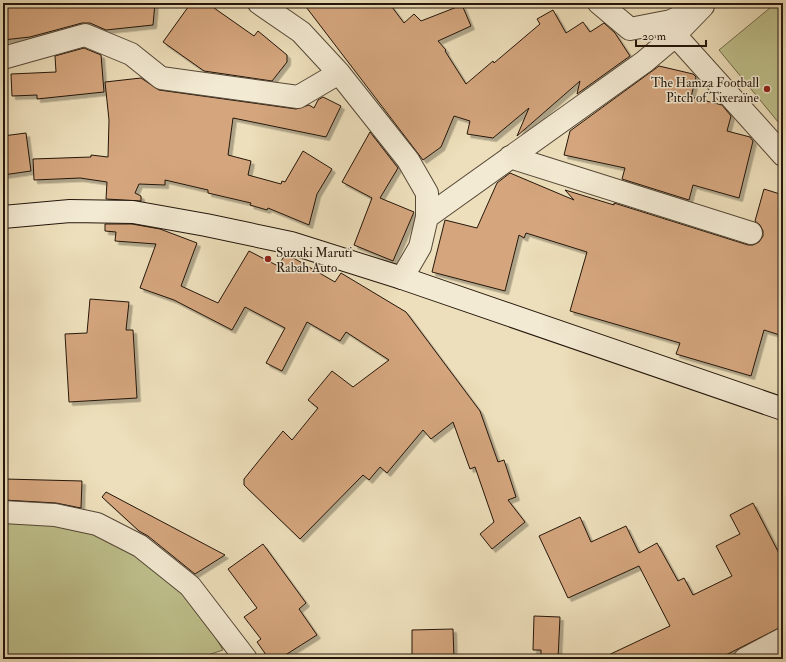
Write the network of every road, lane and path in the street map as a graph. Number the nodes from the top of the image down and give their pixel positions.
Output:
1 (259, 3) edge
2 (599, 3) edge
3 (706, 5) edge
4 (676, 35) junction
5 (3, 58) edge
6 (339, 73) junction
7 (783, 155) edge
8 (510, 157) junction
9 (3, 217) edge
10 (427, 217) junction
11 (751, 234) dead end
12 (402, 278) junction
13 (783, 409) edge
14 (3, 512) edge
15 (783, 639) edge
16 (246, 659) edge
17 (745, 659) edge

1 - 6 street
2 - 3 street
3 - 4 street
4 - 7 street
4 - 8 street
5 - 6 street
6 - 10 street
8 - 10 street
8 - 11 street
9 - 12 street
10 - 12 street
12 - 13 street
14 - 16 street
15 - 17 street

